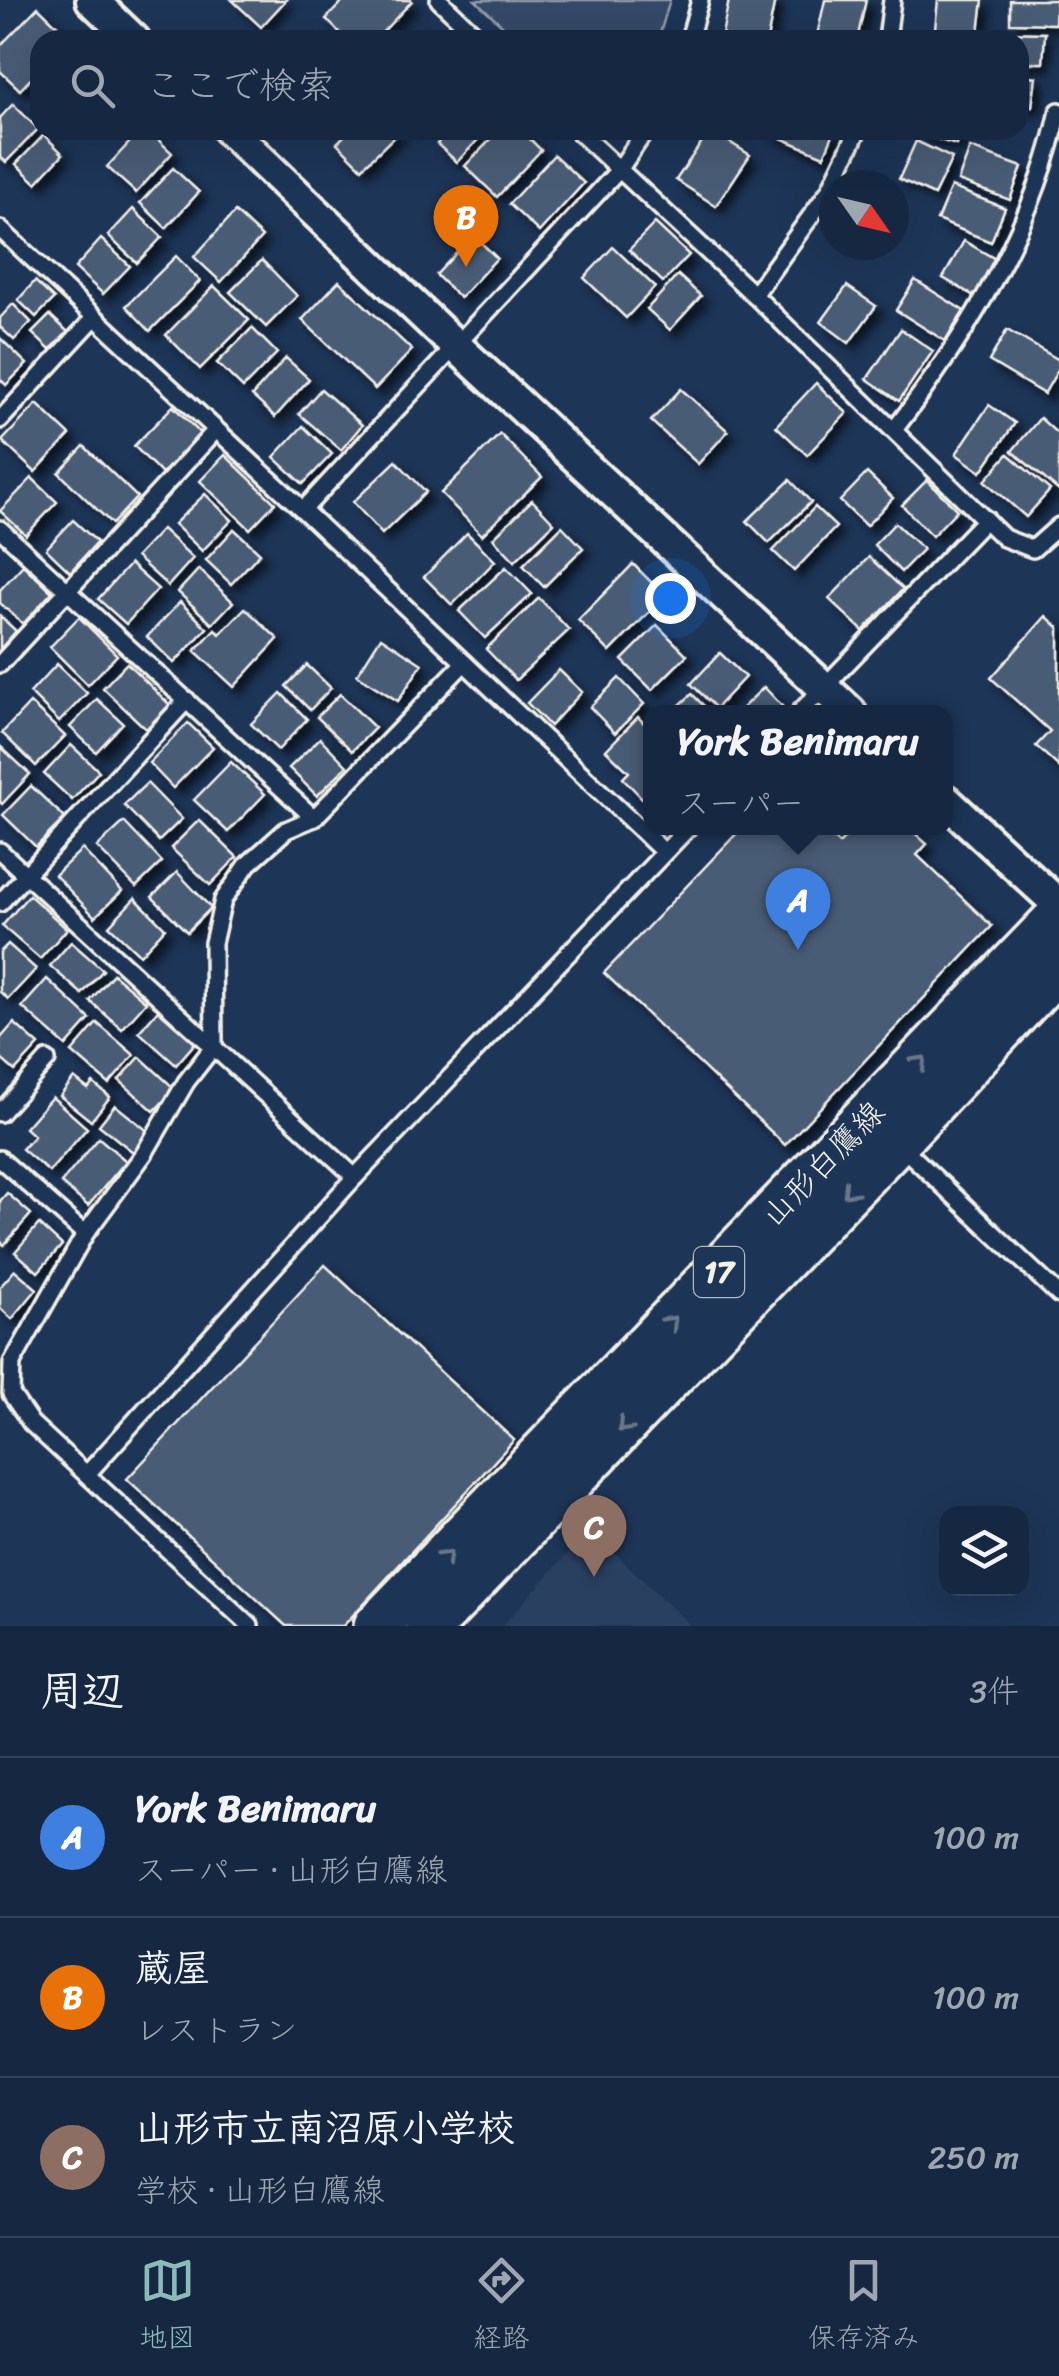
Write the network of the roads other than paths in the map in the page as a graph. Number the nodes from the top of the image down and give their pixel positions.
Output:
1 (92, 0) edge
2 (439, 0) edge
3 (700, 0) edge
4 (892, 0) edge
5 (124, 30) edge
6 (470, 30) edge
7 (692, 30) edge
8 (888, 30) edge
9 (1059, 111) edge
10 (240, 140) edge
11 (588, 140) edge
12 (640, 140) edge
13 (853, 140) edge
14 (620, 170) junction
15 (0, 230) edge
16 (754, 295) junction
17 (95, 317) junction
18 (456, 346) junction
19 (0, 420) edge
20 (216, 430) junction
21 (894, 430) junction
22 (303, 510) junction
23 (986, 519) junction
24 (1059, 526) edge
25 (0, 529) edge
26 (67, 590) junction
27 (464, 662) junction
28 (0, 664) edge
29 (824, 688) junction
30 (187, 700) junction
31 (807, 705) edge
32 (842, 705) edge
33 (953, 807) edge
34 (314, 818) junction
35 (643, 832) edge
36 (646, 835) edge
37 (681, 835) edge
38 (0, 851) edge
39 (664, 852) junction
40 (26, 874) junction
41 (0, 903) edge
42 (1059, 906) edge
43 (1059, 917) edge
44 (1059, 966) edge
45 (214, 1046) junction
46 (47, 1060) dead end
47 (0, 1113) edge
48 (896, 1141) junction
49 (0, 1159) edge
50 (355, 1177) junction
51 (85, 1234) junction
52 (1059, 1295) edge
53 (6, 1358) edge
54 (87, 1474) junction
55 (250, 1626) edge
56 (377, 1626) edge
57 (430, 1626) edge

1 - 5 street
2 - 6 lane
3 - 7 lane
4 - 8 lane
9 - 21 lane
10 - 18 street
11 - 14 lane
12 - 14 lane
13 - 16 lane
14 - 16 lane
14 - 18 lane
15 - 17 lane
16 - 21 lane
17 - 19 lane
17 - 20 lane
18 - 22 lane
18 - 29 street
20 - 22 lane
20 - 26 lane
21 - 23 lane
22 - 27 lane
23 - 24 lane
23 - 29 lane
25 - 26 lane
26 - 28 lane
26 - 30 lane
27 - 34 lane
27 - 35 lane
29 - 31 lane
29 - 32 street
30 - 34 lane
30 - 40 lane
33 - 42 street
34 - 45 lane
36 - 39 lane
37 - 39 lane
38 - 40 lane
39 - 50 lane
40 - 41 lane
40 - 45 lane
56 -> 43 main road, 山形白鷹線 / 17
44 - 48 main road, 山形白鷹線 / 17
45 - 50 lane
45 - 51 lane
46 - 47 lane
48 - 52 lane
48 -> 57 main road, 山形白鷹線 / 17
49 - 51 lane
50 - 54 lane
51 - 53 lane
53 - 54 lane
54 - 55 lane

